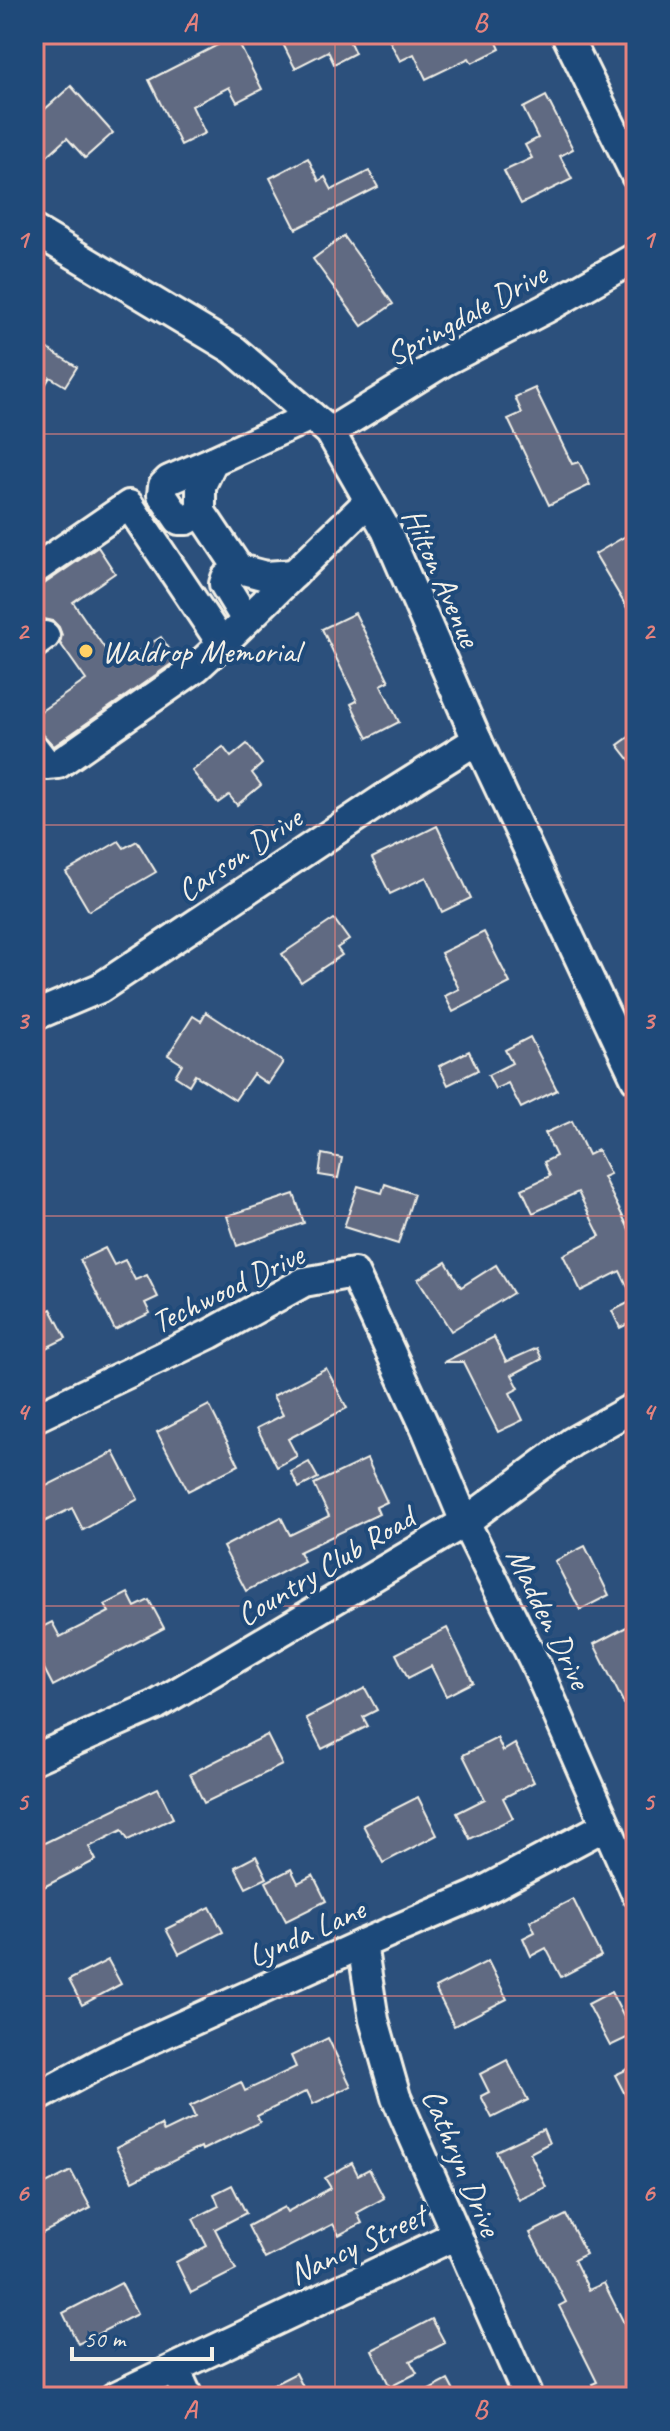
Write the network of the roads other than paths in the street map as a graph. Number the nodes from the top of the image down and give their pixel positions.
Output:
1 (566, 34) edge
2 (636, 176) edge
3 (34, 230) edge
4 (636, 257) edge
5 (320, 424) junction
6 (213, 461) junction
7 (369, 501) junction
8 (201, 512) junction
9 (239, 569) junction
10 (34, 570) edge
11 (294, 574) junction
12 (246, 620) junction
13 (222, 644) junction
14 (477, 740) junction
15 (34, 748) edge
16 (34, 1016) edge
17 (636, 1079) edge
18 (398, 1373) joint
19 (636, 1406) edge
20 (34, 1418) edge
21 (465, 1522) junction
22 (34, 1759) edge
23 (605, 1826) junction
24 (636, 1893) edge
25 (362, 1944) junction
26 (34, 2099) edge
27 (456, 2235) junction
28 (175, 2369) junction
29 (114, 2397) edge
30 (188, 2397) edge
31 (528, 2397) edge

1 - 2 street
3 - 5 street, Hilton Avenue
4 - 5 street, Springdale Drive
5 - 6 street
5 - 7 street, Hilton Avenue
6 - 8 street
6 - 8 street
7 - 11 street
7 - 14 street, Hilton Avenue
8 - 9 street
9 - 11 street
9 - 12 street
10 - 13 street
11 - 12 street
12 - 13 street
13 - 15 street
14 - 16 street, Carson Drive
14 - 17 street, Hilton Avenue
18 - 20 street, Techwood Drive
18 - 21 street, Madden Drive
19 - 21 street, Country Club Road
21 - 22 street, Country Club Road
21 - 23 street, Madden Drive
23 - 24 street, Madden Drive
23 - 25 street, Lynda Lane
25 - 26 street, Lynda Lane
25 - 27 street, Cathryn Drive
27 - 28 street, Nancy Street
27 - 31 street, Cathryn Drive
28 - 29 street, Nancy Street
28 - 30 street

